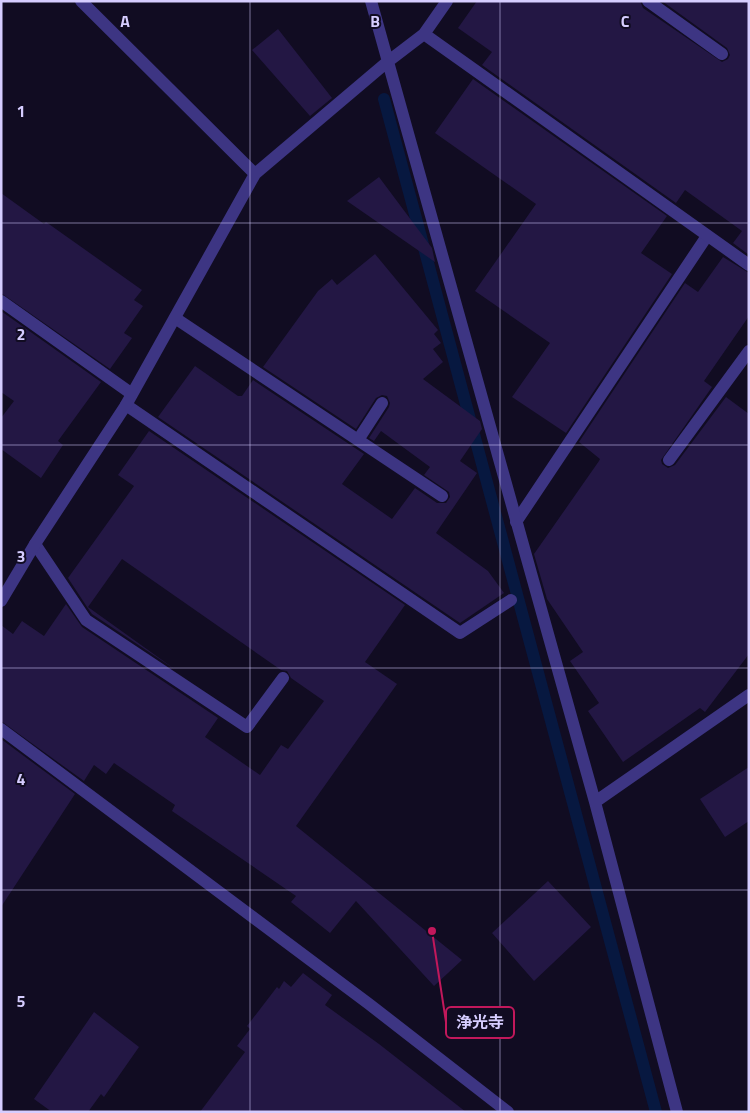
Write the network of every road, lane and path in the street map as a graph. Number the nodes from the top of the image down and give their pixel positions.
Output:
1 (81, 1) edge
2 (371, 1) edge
3 (447, 1) edge
4 (648, 1) edge
5 (424, 34) junction
6 (722, 54) dead end
7 (386, 63) junction
8 (255, 174) junction
9 (707, 236) junction
10 (749, 265) edge
11 (1, 302) edge
12 (175, 318) junction
13 (749, 351) edge
14 (129, 399) junction
15 (382, 403) dead end
16 (358, 440) junction
17 (669, 460) dead end
18 (442, 496) dead end
19 (516, 522) junction
20 (35, 544) junction
21 (511, 600) dead end
22 (1, 601) edge
23 (283, 678) dead end
24 (749, 695) edge
25 (1, 729) edge
26 (595, 802) junction
27 (508, 1112) edge
28 (677, 1112) edge

1 - 8 street
2 - 7 street
3 - 5 street
4 - 6 street
5 - 7 street
5 - 9 street
7 - 8 street
7 - 19 street
8 - 12 street
9 - 10 street
9 - 19 street
11 - 14 street
12 - 14 street
12 - 16 street
13 - 17 street
14 - 20 street
14 - 21 street
15 - 16 street
16 - 18 street
19 - 26 street
20 - 22 street
20 - 23 street
24 - 26 street
25 - 27 street
26 - 28 street

